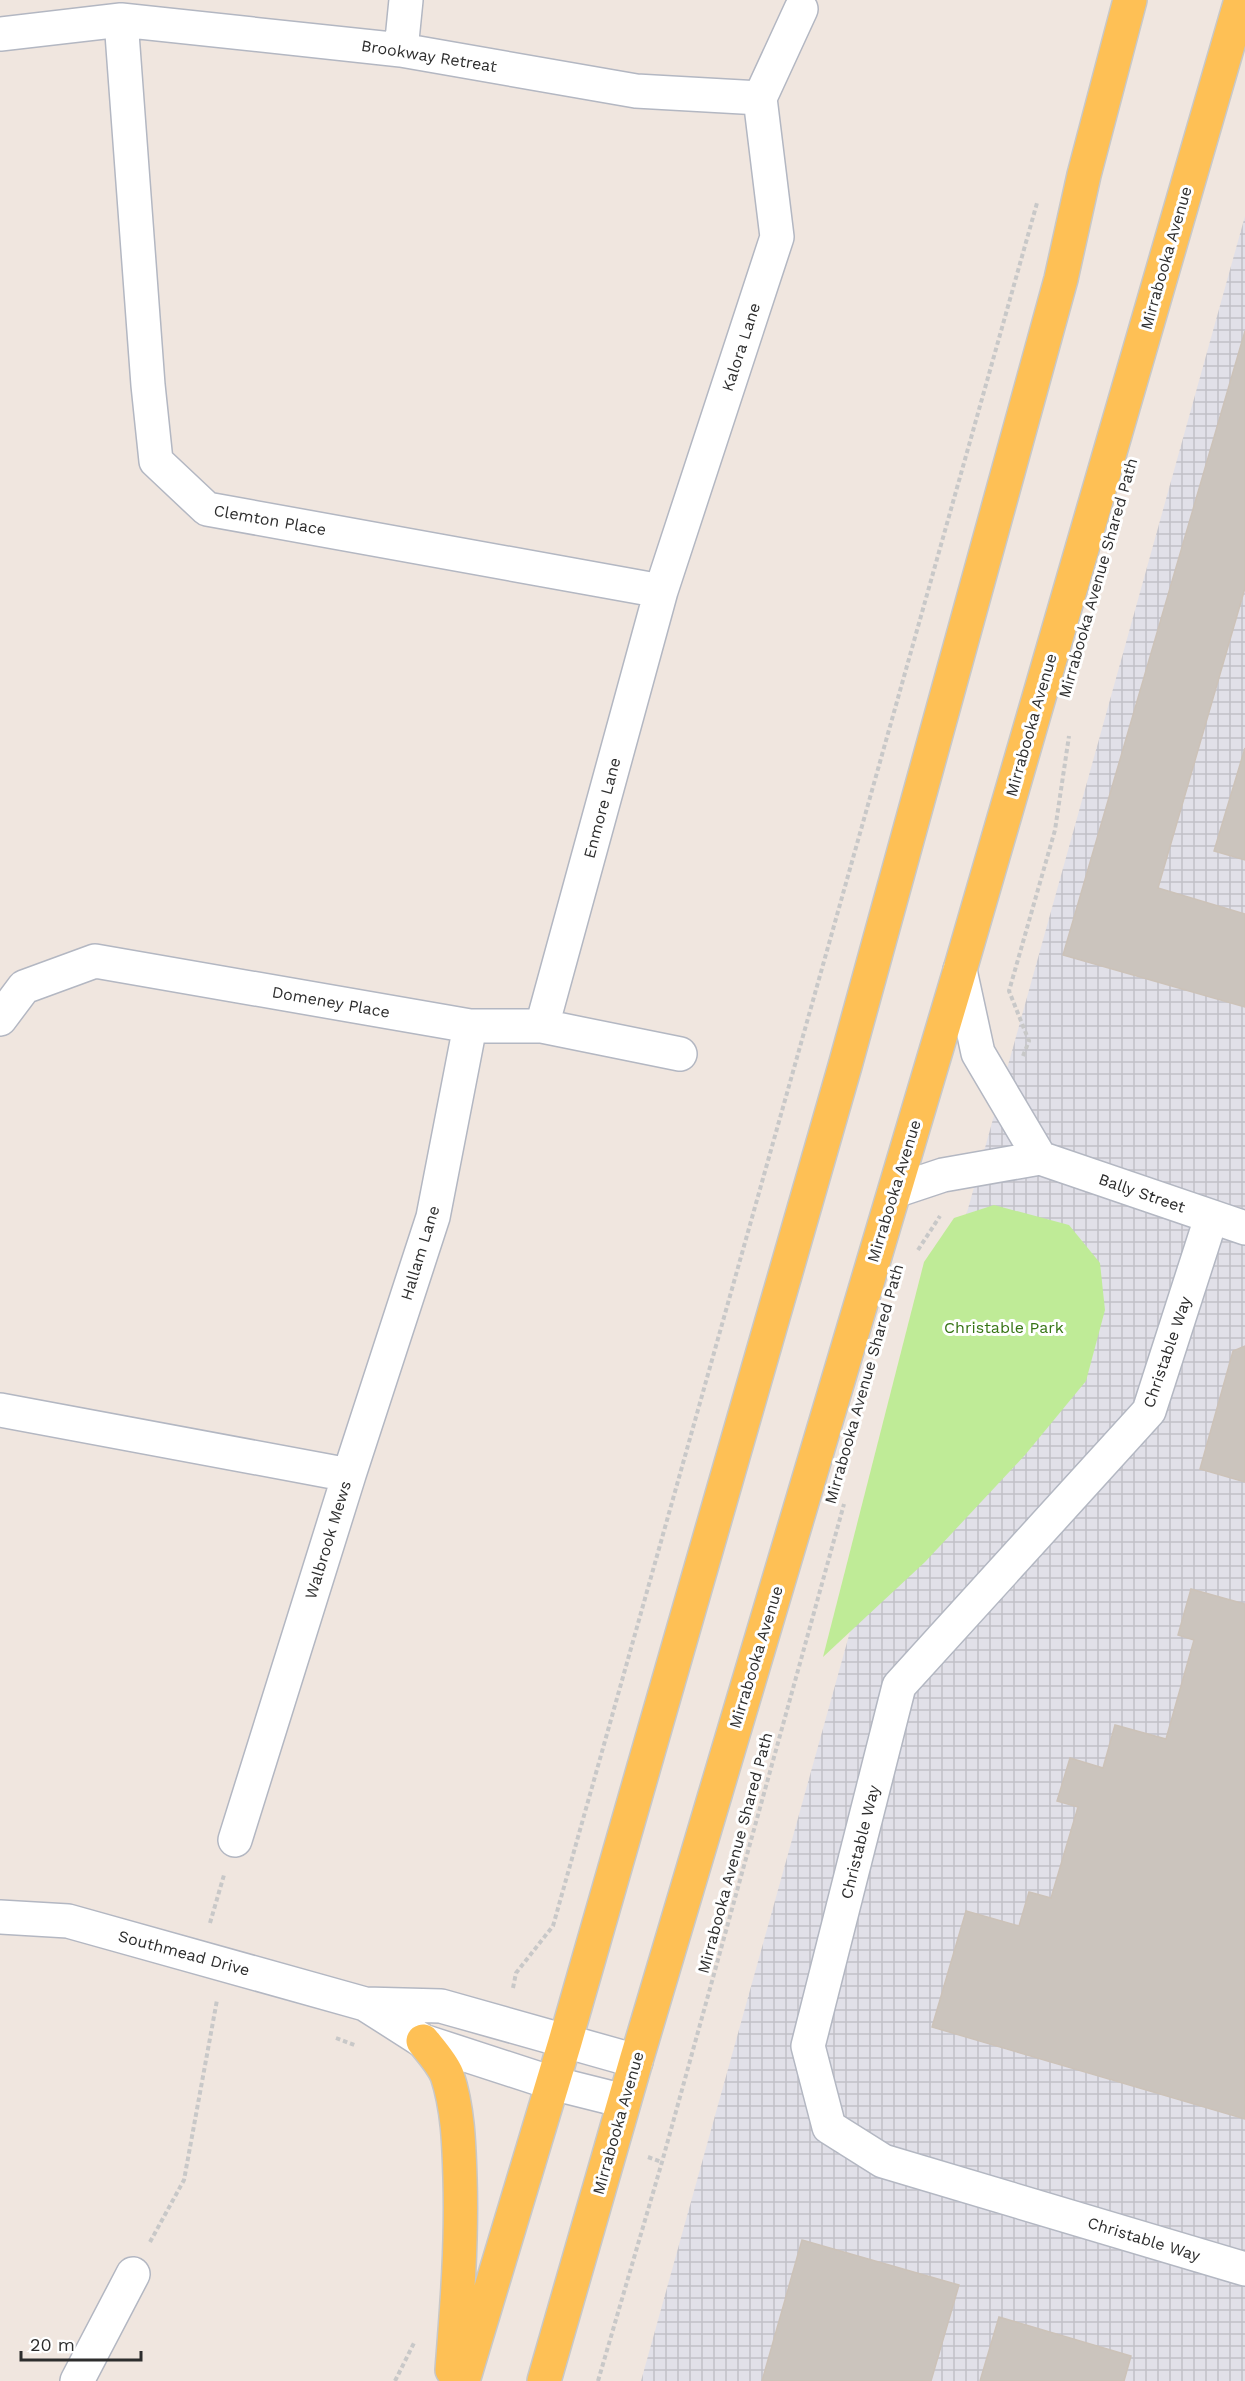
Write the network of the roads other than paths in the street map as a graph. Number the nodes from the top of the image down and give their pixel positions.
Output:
1 (406, 0) edge
2 (1130, 0) edge
3 (1241, 0) edge
4 (801, 9) dead end
5 (121, 20) junction
6 (0, 34) edge
7 (401, 50) junction
8 (760, 98) junction
9 (661, 591) junction
10 (960, 970) junction
11 (0, 1019) edge
12 (470, 1026) junction
13 (543, 1026) junction
14 (680, 1054) dead end
15 (1040, 1158) junction
16 (895, 1191) junction
17 (1211, 1218) junction
18 (1245, 1228) edge
19 (0, 1410) edge
20 (349, 1475) junction
21 (235, 1840) road end
22 (0, 1917) edge
23 (365, 2004) junction
24 (423, 2041) junction
25 (565, 2042) junction
26 (636, 2061) junction
27 (552, 2083) junction
28 (624, 2101) junction
29 (1245, 2269) edge
30 (133, 2274) road end
31 (77, 2381) edge
32 (451, 2381) edge
33 (463, 2381) edge
34 (544, 2381) edge

1 - 7 street
2 - 25 main road
3 - 10 main road, Mirrabooka Avenue
4 - 8 street
5 - 6 street, Brookway Retreat
5 - 7 street, Brookway Retreat
5 - 9 street, Clemton Place
7 - 8 street, Brookway Retreat
8 - 9 street, Kalora Lane
9 - 13 street, Enmore Lane
10 - 15 street
10 - 16 main road, Mirrabooka Avenue
11 - 12 street, Domeney Place
12 - 13 street, Domeney Place
12 - 20 street, Hallam Lane
13 - 14 street, Domeney Place
15 - 16 street, Bally Street
15 - 17 street, Bally Street
16 - 26 main road, Mirrabooka Avenue
17 - 18 street, Bally Street
17 - 29 street, Christable Way
19 - 20 street, Walbrook Mews
20 - 21 street, Walbrook Mews
22 - 23 street, Southmead Drive
23 - 24 street, Southmead Drive
23 - 25 street, Southmead Drive
24 - 27 street, Southmead Drive
24 - 32 main road
25 - 26 street, Southmead Drive
25 - 27 main road
26 - 28 main road, Mirrabooka Avenue
27 - 28 street, Southmead Drive
27 - 33 main road
28 - 34 main road, Mirrabooka Avenue
30 - 31 street

